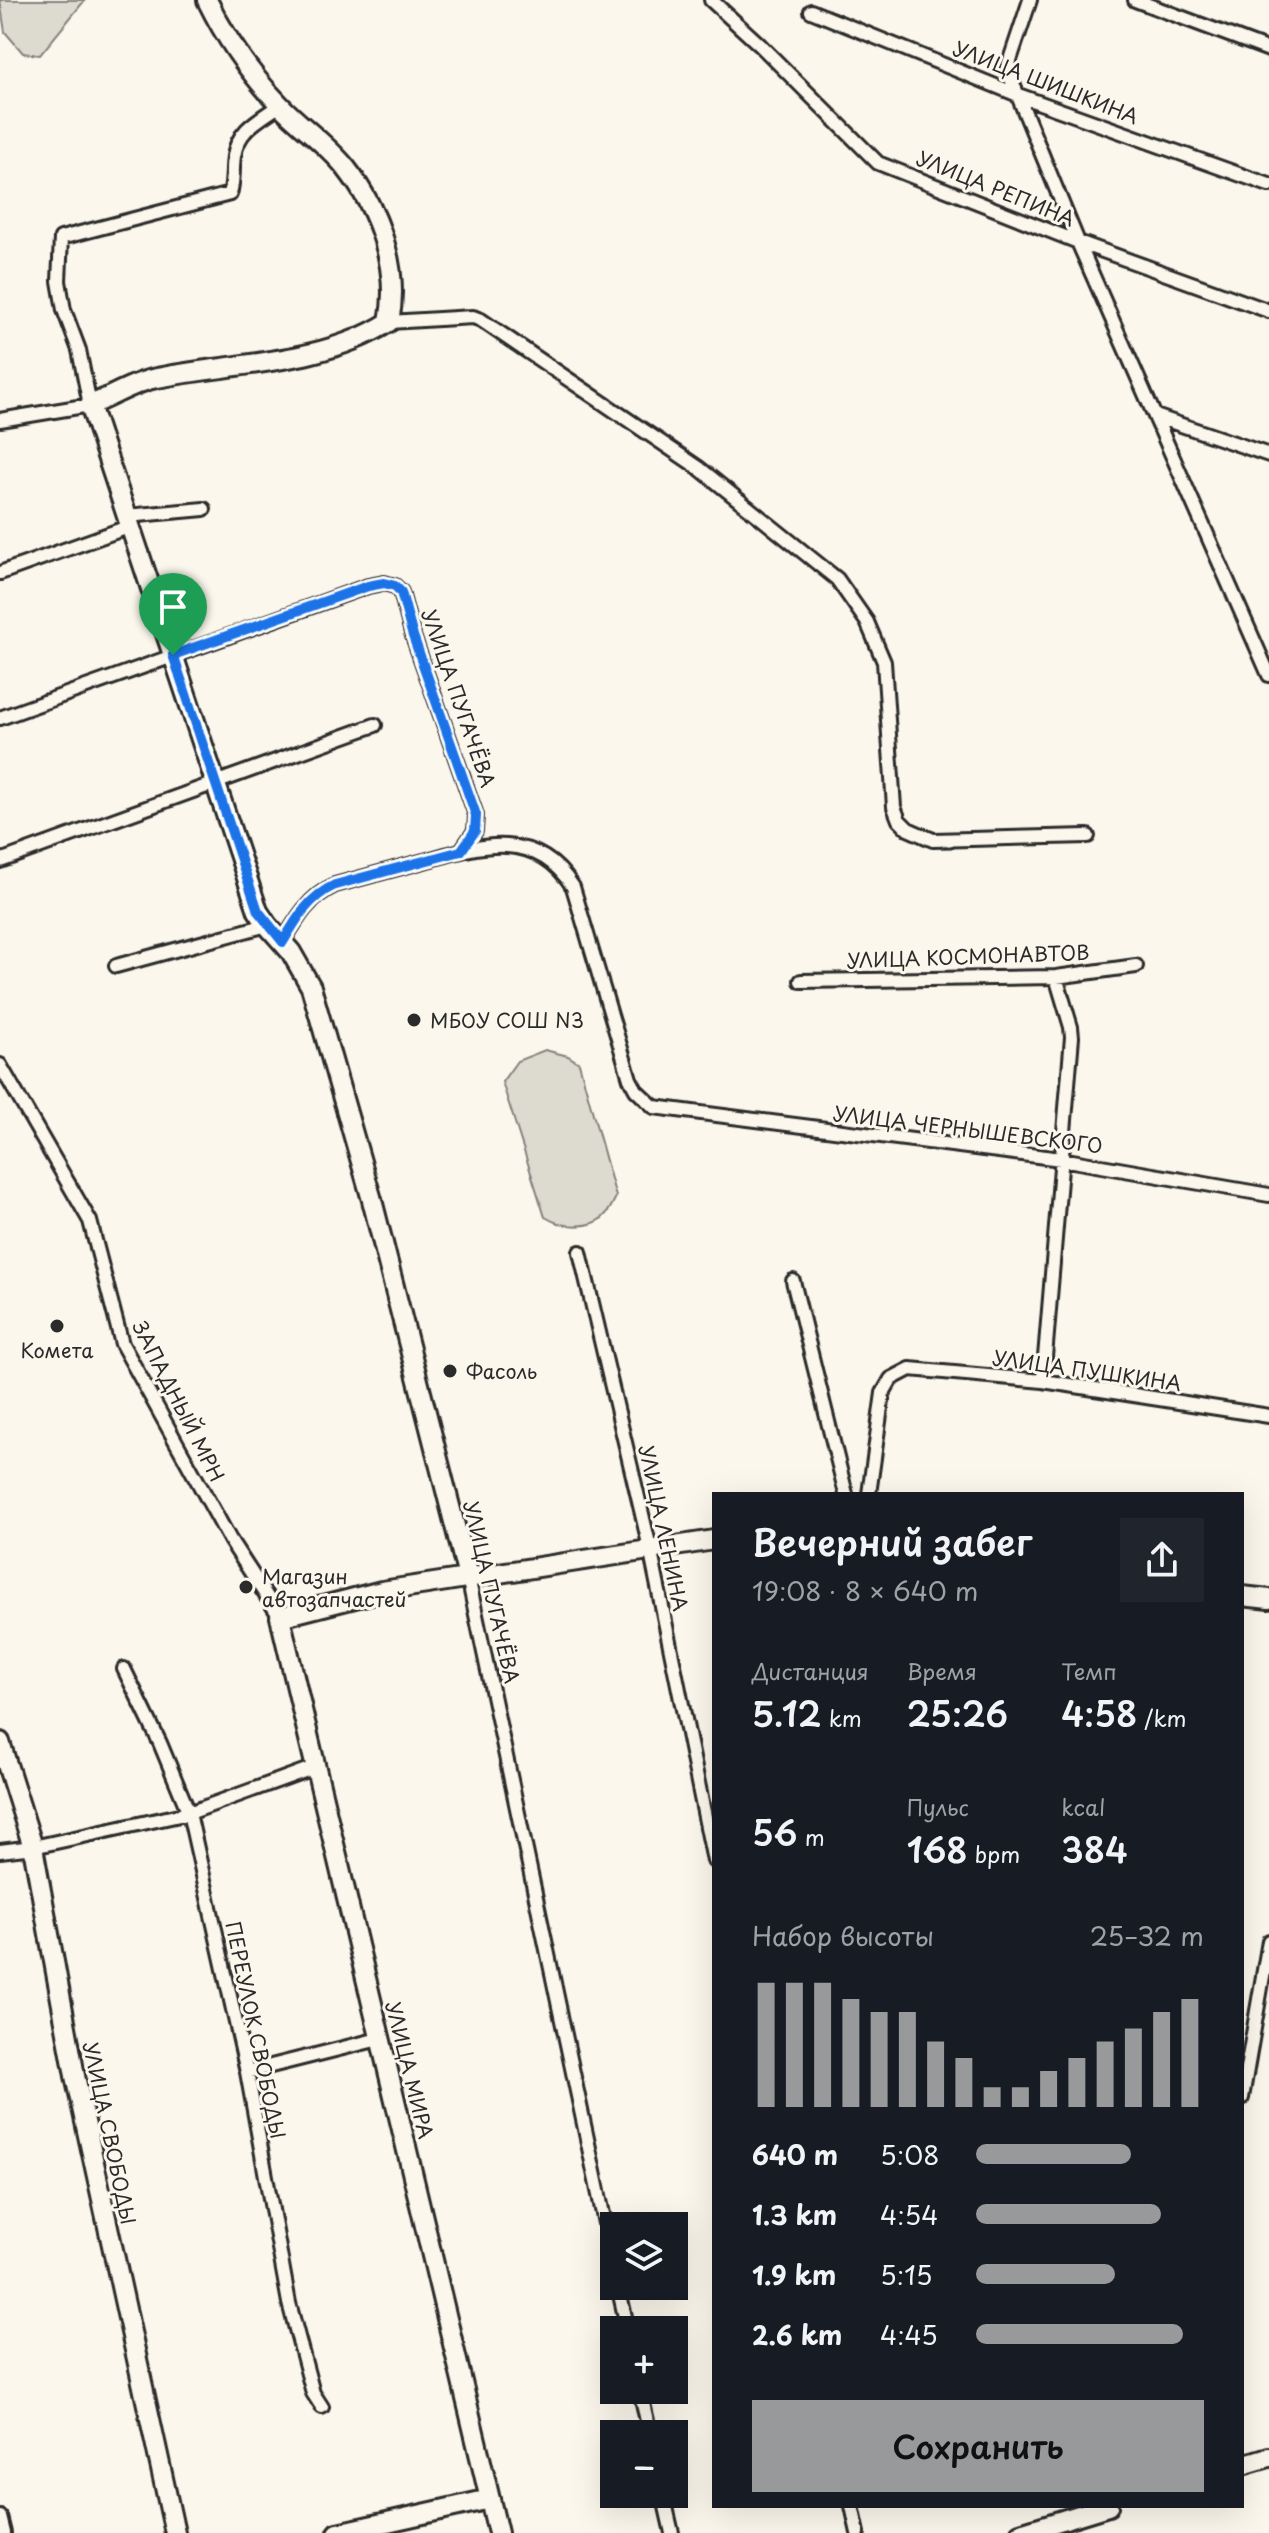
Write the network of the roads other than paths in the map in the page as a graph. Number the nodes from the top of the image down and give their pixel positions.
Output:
1 (207, 0) edge
2 (711, 0) edge
3 (1030, 0) edge
4 (1135, 0) edge
5 (811, 11) dead end
6 (1269, 50) edge
7 (1018, 95) junction
8 (280, 105) junction
9 (1269, 185) edge
10 (1078, 242) junction
11 (1269, 311) edge
12 (389, 322) junction
13 (90, 405) junction
14 (1155, 416) junction
15 (0, 420) edge
16 (1269, 455) edge
17 (204, 509) dead end
18 (129, 521) junction
19 (0, 573) edge
20 (173, 655) junction
21 (1269, 675) edge
22 (0, 718) edge
23 (375, 725) dead end
24 (216, 782) junction
25 (1088, 836) dead end
26 (461, 851) junction
27 (0, 861) edge
28 (267, 925) junction
29 (283, 942) junction
30 (116, 966) dead end
31 (1136, 966) dead end
32 (1056, 977) junction
33 (801, 981) dead end
34 (0, 1065) edge
35 (1061, 1159) junction
36 (1269, 1195) edge
37 (580, 1252) dead end
38 (793, 1281) dead end
39 (1043, 1381) junction
40 (1269, 1416) edge
41 (846, 1492) edge
42 (869, 1492) edge
43 (712, 1540) edge
44 (650, 1548) junction
45 (468, 1577) junction
46 (1244, 1596) edge
47 (1269, 1599) edge
48 (280, 1617) junction
49 (124, 1669) dead end
50 (0, 1742) edge
51 (315, 1767) junction
52 (189, 1813) junction
53 (33, 1847) junction
54 (0, 1851) edge
55 (712, 1851) edge
56 (1269, 1941) edge
57 (379, 2039) junction
58 (247, 2072) junction
59 (1244, 2086) edge
60 (603, 2212) edge
61 (322, 2407) dead end
62 (1269, 2457) edge
63 (1244, 2464) edge
64 (490, 2499) junction
65 (666, 2508) edge
66 (852, 2508) edge
67 (1102, 2508) edge
68 (0, 2517) edge
69 (1063, 2520) edge
70 (4, 2533) edge
71 (175, 2533) edge
72 (338, 2533) edge
73 (498, 2533) edge
74 (672, 2533) edge
75 (858, 2533) edge
76 (1020, 2533) edge

1 - 8 street
2 - 10 street, УЛИЦА РЕПИНА
3 - 7 street
4 - 6 street
5 - 7 street, УЛИЦА ШИШКИНА
7 - 9 street, УЛИЦА ШИШКИНА
7 - 10 street
8 - 12 street
8 - 13 street
10 - 11 street
10 - 14 street, УЛИЦА РЕПИНА
12 - 13 street
12 - 25 street
13 - 15 street
13 - 18 street, УЛИЦА ПУГАЧЁВА
14 - 16 street
14 - 21 street, УЛИЦА РЕПИНА
17 - 18 street
18 - 19 street
18 - 20 street, УЛИЦА ПУГАЧЁВА
20 - 22 street
20 - 24 street, УЛИЦА ПУГАЧЁВА
20 - 26 street, УЛИЦА ПУГАЧЁВА
23 - 24 street
24 - 27 street
24 - 28 street, УЛИЦА ПУГАЧЁВА
26 - 29 street
26 - 35 street, УЛИЦА ЧЕРНЫШЕВСКОГО
28 - 29 street, УЛИЦА ПУГАЧЁВА
28 - 30 street
29 - 45 street, УЛИЦА ПУГАЧЁВА
31 - 32 street, УЛИЦА КОСМОНАВТОВ
32 - 33 street, УЛИЦА КОСМОНАВТОВ
32 - 35 street
34 - 48 street, ЗАПАДНЫЙ МРН
35 - 36 street, УЛИЦА ЧЕРНЫШЕВСКОГО
35 - 39 street
37 - 44 street, УЛИЦА ЛЕНИНА
38 - 41 street
39 - 40 street, УЛИЦА ПУШКИНА
39 - 42 street, УЛИЦА ПУШКИНА
43 - 44 street
44 - 45 street
44 - 55 street, УЛИЦА ЛЕНИНА
45 - 48 street
45 - 60 street, УЛИЦА ПУГАЧЁВА
46 - 47 street
48 - 51 street, УЛИЦА МИРА
49 - 52 street, ПЕРЕУЛОК СВОБОДЫ
50 - 53 street, УЛИЦА СВОБОДЫ
51 - 52 street
51 - 57 street, УЛИЦА МИРА
52 - 53 street
52 - 58 street, ПЕРЕУЛОК СВОБОДЫ
53 - 54 street
53 - 71 street, УЛИЦА СВОБОДЫ
56 - 59 street
57 - 58 street
57 - 64 street, УЛИЦА МИРА
58 - 61 street, ПЕРЕУЛОК СВОБОДЫ
62 - 63 street
64 - 72 street
64 - 73 street, УЛИЦА МИРА
65 - 74 street
66 - 75 street
67 - 69 street
68 - 70 street
69 - 76 street

